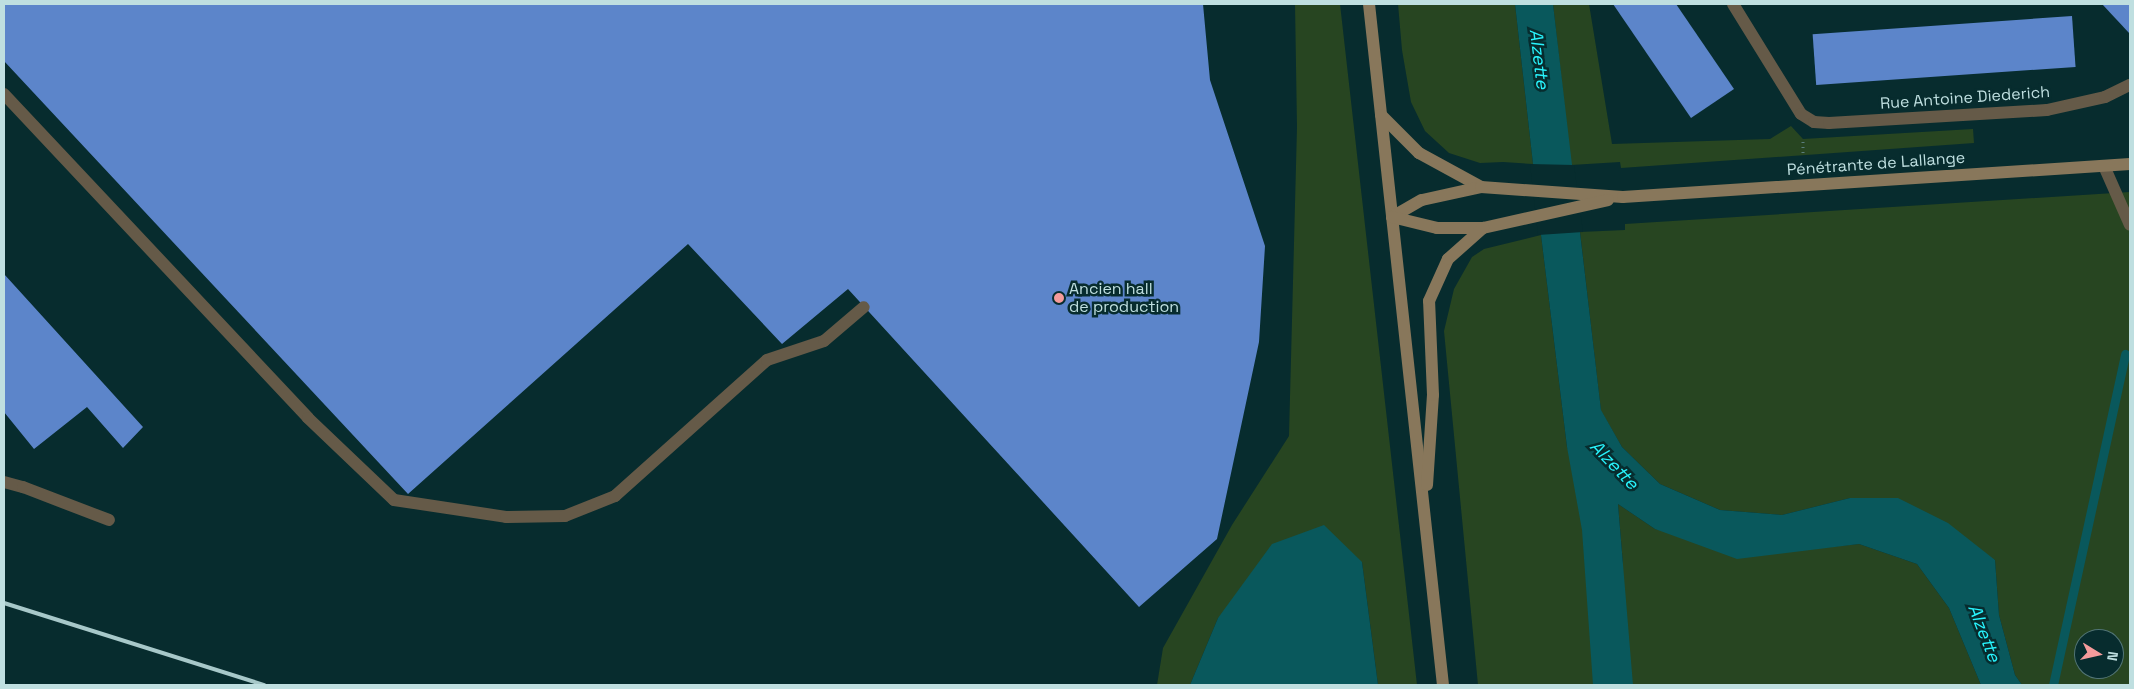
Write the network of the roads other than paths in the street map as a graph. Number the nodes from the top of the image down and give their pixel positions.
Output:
1 (1369, 4) edge
2 (1733, 4) edge
3 (2130, 86) edge
4 (4, 94) edge
5 (1381, 115) junction
6 (2130, 160) edge
7 (2130, 164) edge
8 (2104, 166) junction
9 (1481, 187) junction
10 (1623, 197) junction
11 (1392, 217) junction
12 (2130, 225) edge
13 (1483, 228) junction
14 (864, 307) dead end
15 (4, 482) edge
16 (1424, 517) junction
17 (109, 520) dead end
18 (1442, 685) edge

1 - 5 main road
2 - 3 street, Rue Antoine Diederich
4 - 14 street
5 - 9 main road, Pénétrante de Lallange
5 - 11 main road
6 - 8 street
7 - 8 main road, Pénétrante de Lallange
8 - 10 main road, Pénétrante de Lallange
8 - 12 street
9 - 10 main road, Pénétrante de Lallange
9 - 11 main road, Pénétrante de Lallange
10 - 13 main road, Pénétrante de Lallange
11 - 13 main road, Pénétrante de Lallange
11 - 16 main road
13 - 16 main road, Pénétrante de Lallange
15 - 17 street
16 - 18 main road

